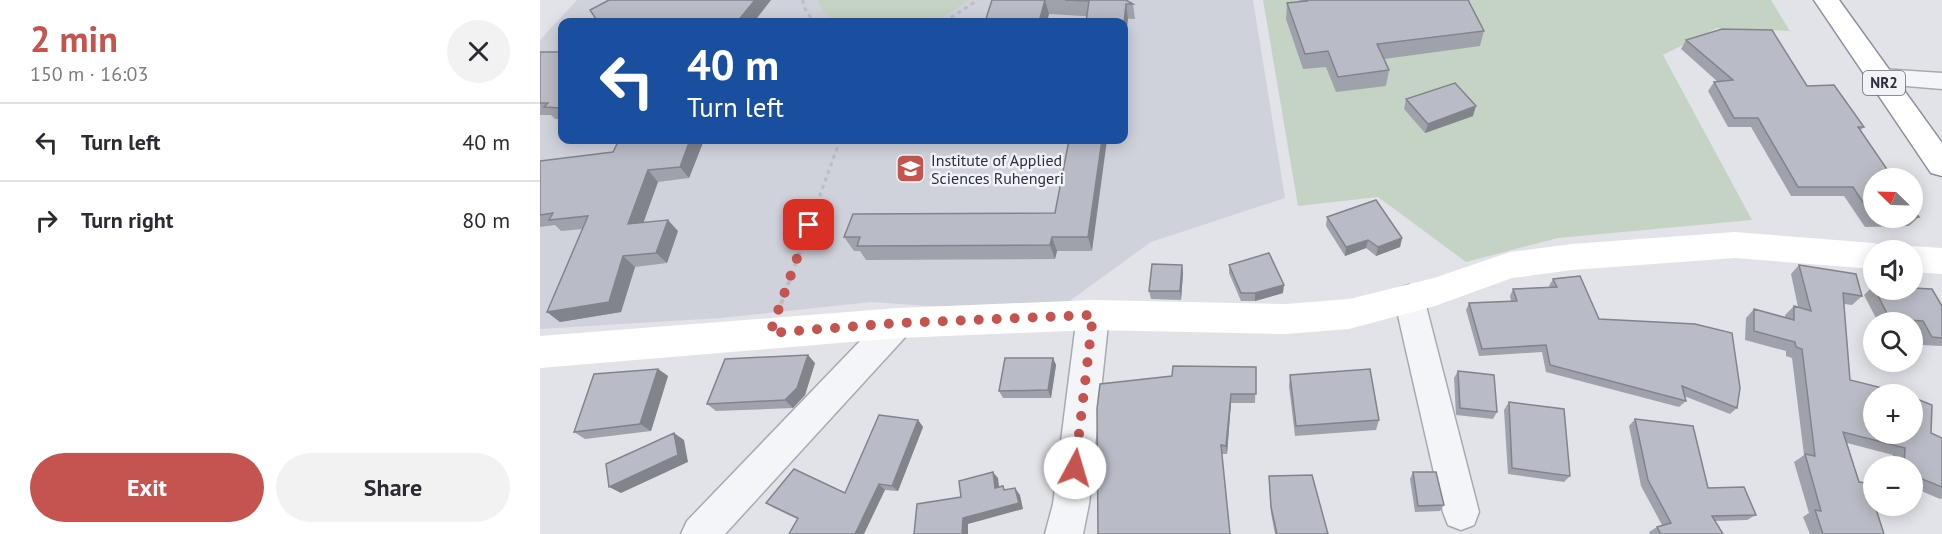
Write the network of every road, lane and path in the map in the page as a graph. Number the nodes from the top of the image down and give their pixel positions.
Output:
1 (803, 0) edge
2 (978, 0) edge
3 (1826, 0) edge
4 (811, 18) edge
5 (950, 18) edge
6 (1880, 77) junction
7 (1942, 81) edge
8 (839, 144) edge
9 (1942, 165) edge
10 (1863, 255) edge
11 (1923, 260) edge
12 (1942, 261) edge
13 (1409, 298) junction
14 (1093, 315) junction
15 (898, 323) junction
16 (770, 333) junction
17 (540, 352) edge
18 (1461, 512) dead end
19 (700, 534) edge
20 (1064, 534) edge

1 - 4 path
2 - 5 path
3 - 6 main road, NR2
6 - 7 street
6 - 9 main road, NR2
8 - 16 path
10 - 13 main road
11 - 12 main road
13 - 14 main road
13 - 18 street
14 - 15 main road
14 - 20 street
15 - 16 main road
15 - 19 street
16 - 17 main road

